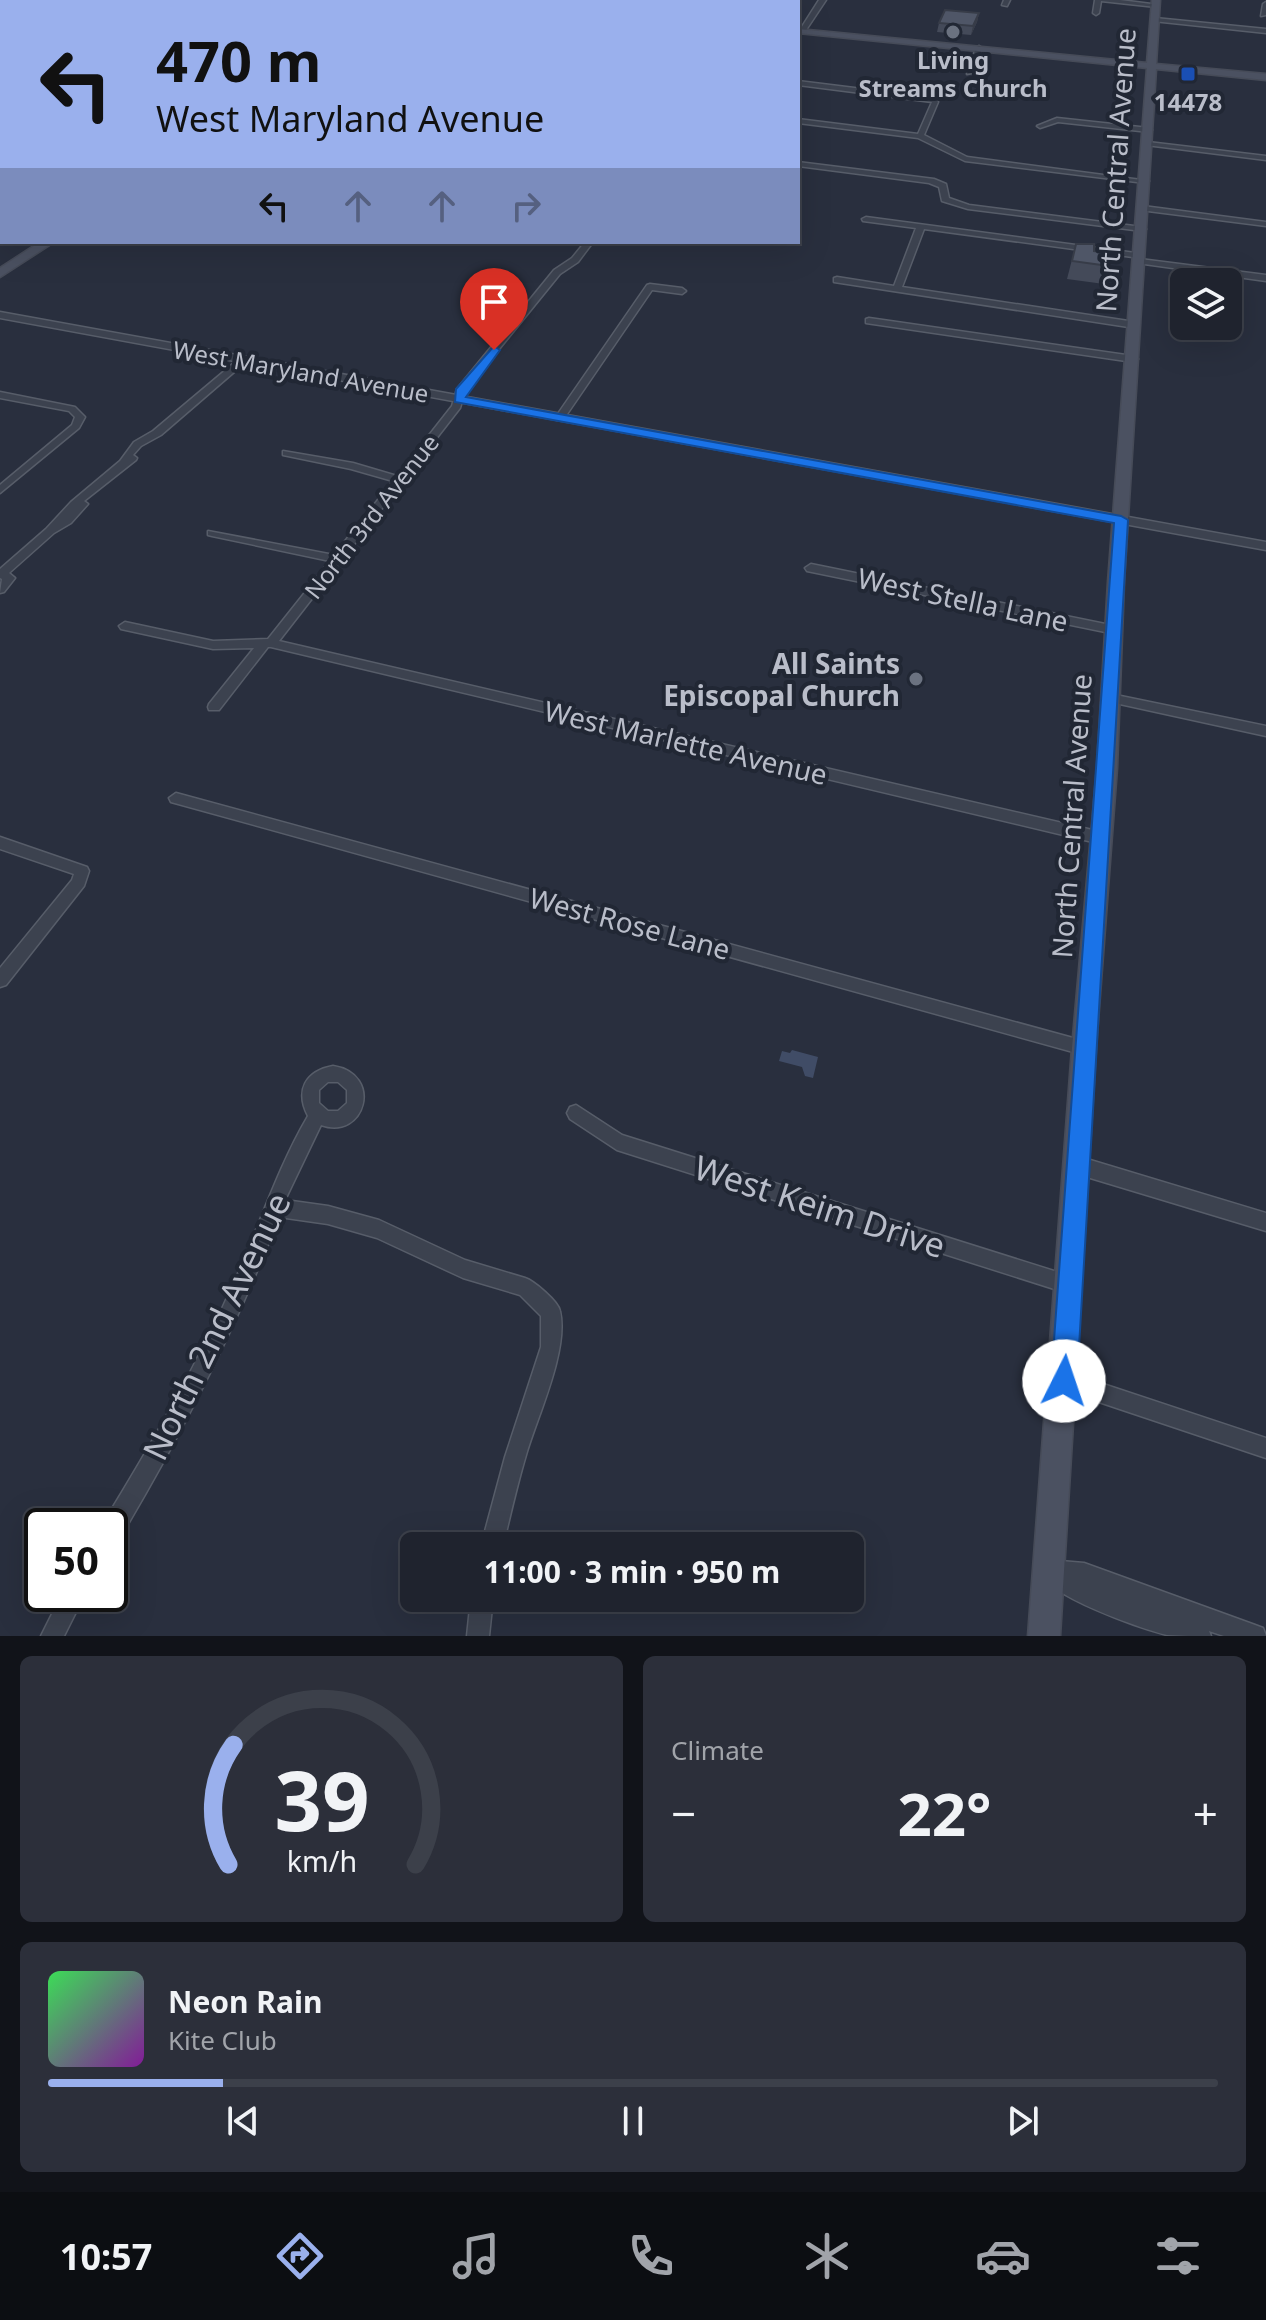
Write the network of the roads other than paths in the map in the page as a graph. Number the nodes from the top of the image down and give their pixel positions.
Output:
1 (823, 0) edge
2 (1100, 0) edge
3 (1156, 2) edge
4 (1266, 4) edge
5 (1096, 13) dead end
6 (1263, 15) dead end
7 (1155, 20) junction
8 (800, 31) edge
9 (1266, 31) edge
10 (979, 48) junction
11 (1153, 66) junction
12 (969, 73) dead end
13 (1266, 77) edge
14 (800, 83) edge
15 (800, 121) edge
16 (1040, 126) dead end
17 (1149, 130) junction
18 (920, 136) junction
19 (1148, 144) junction
20 (1266, 158) edge
21 (800, 164) edge
22 (1145, 181) junction
23 (1143, 208) junction
24 (866, 219) dead end
25 (1266, 224) edge
26 (921, 226) junction
27 (1142, 229) junction
28 (45, 244) edge
29 (587, 244) edge
30 (1140, 258) junction
31 (0, 273) edge
32 (1266, 278) edge
33 (837, 280) dead end
34 (897, 289) junction
35 (682, 291) dead end
36 (0, 315) edge
37 (869, 321) dead end
38 (1135, 325) junction
39 (238, 359) junction
40 (1133, 359) junction
41 (0, 395) edge
42 (459, 399) junction
43 (560, 418) junction
44 (287, 453) dead end
45 (401, 480) junction
46 (2, 486) edge
47 (1121, 520) junction
48 (212, 533) dead end
49 (1266, 546) edge
50 (338, 559) junction
51 (811, 568) dead end
52 (1, 573) edge
53 (0, 589) edge
54 (125, 626) dead end
55 (1115, 630) junction
56 (267, 644) junction
57 (1111, 698) junction
58 (214, 707) dead end
59 (1266, 731) edge
60 (176, 798) dead end
61 (1101, 838) junction
62 (0, 843) edge
63 (0, 980) edge
64 (1084, 1048) junction
65 (576, 1113) dead end
66 (317, 1116) dead end
67 (1077, 1165) junction
68 (275, 1208) junction
69 (1266, 1222) edge
70 (1070, 1285) junction
71 (1064, 1381) junction
72 (1266, 1448) edge
73 (124, 1508) edge
74 (496, 1532) edge
75 (1049, 1571) junction
76 (65, 1612) edge
77 (481, 1612) edge
78 (52, 1636) edge
79 (478, 1636) edge
80 (1044, 1636) edge
81 (1200, 1636) edge
82 (1255, 1636) edge

1 - 8 street
2 - 3 street
2 - 5 street
3 - 7 main road, North Central Avenue
4 - 6 street
7 - 9 street
7 - 11 main road, North Central Avenue
8 - 10 main road
10 - 11 main road
10 - 12 street
11 - 13 main road
11 - 17 main road, North Central Avenue
14 - 18 street
15 - 18 street
16 - 17 street
17 - 19 main road, North Central Avenue
18 - 22 street
19 - 20 street
19 - 22 main road, North Central Avenue
21 - 27 street
22 - 23 main road, North Central Avenue
23 - 25 street
23 - 27 main road, North Central Avenue
24 - 26 street
26 - 30 street
26 - 34 street
27 - 30 main road, North Central Avenue
28 - 31 main road
29 - 42 street, North 3rd Avenue
30 - 32 street
30 - 38 main road, North Central Avenue
33 - 34 street
34 - 38 street
35 - 43 street
36 - 39 street, West Maryland Avenue
37 - 40 street
38 - 40 main road, North Central Avenue
39 - 42 street, West Maryland Avenue
39 - 52 street
40 - 47 main road, North Central Avenue
41 - 46 street
42 - 43 street, West Maryland Avenue
42 - 45 street, North 3rd Avenue
43 - 47 street, West Maryland Avenue
44 - 45 street
45 - 50 street, North 3rd Avenue
47 - 49 street, West Maryland Avenue
47 - 55 main road, North Central Avenue
48 - 50 street
50 - 56 street, North 3rd Avenue
51 - 55 street, West Stella Lane
52 - 53 street
54 - 56 street, West Marlette Avenue
55 - 57 main road, North Central Avenue
56 - 58 street, North 3rd Avenue
56 - 61 street, West Marlette Avenue
57 - 59 street
57 - 61 main road, North Central Avenue
60 - 64 street, West Rose Lane
61 - 64 main road, North Central Avenue
62 - 63 street
64 - 67 main road, North Central Avenue
65 - 70 street, West Keim Drive
66 - 68 street, North 2nd Avenue
67 - 69 street
67 - 70 main road, North Central Avenue
68 - 73 street, North 2nd Avenue
68 - 74 street
70 - 71 main road, North Central Avenue
71 - 72 street
71 - 75 main road, North Central Avenue
75 - 80 main road, North Central Avenue
75 - 81 street
75 - 82 street
76 - 78 street
77 - 79 street

